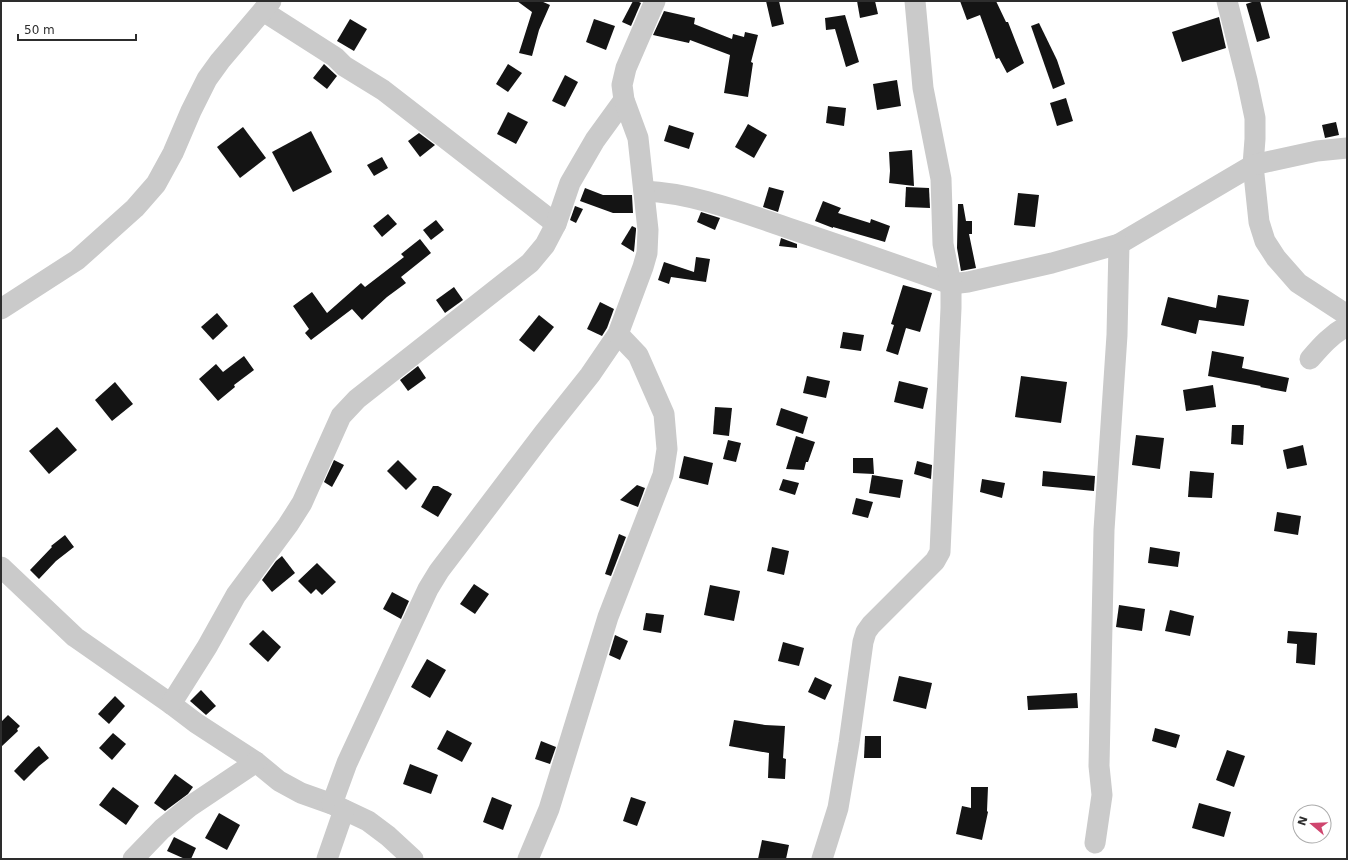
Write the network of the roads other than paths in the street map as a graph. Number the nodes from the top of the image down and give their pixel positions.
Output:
1 (655, 1) edge
2 (915, 1) edge
3 (1227, 1) edge
4 (267, 6) edge
5 (624, 100) junction
6 (1347, 148) edge
7 (1253, 165) junction
8 (644, 191) junction
9 (556, 224) junction
10 (1119, 244) junction
11 (951, 284) junction
12 (1, 309) edge
13 (1347, 315) edge
14 (1347, 326) edge
15 (618, 334) junction
16 (1310, 359) dead end
17 (1, 567) edge
18 (171, 704) junction
19 (256, 762) junction
20 (338, 807) junction
21 (1095, 843) dead end
22 (133, 859) edge
23 (327, 859) edge
24 (413, 859) edge
25 (528, 859) edge
26 (822, 859) edge

1 - 5 street
2 - 11 street
3 - 7 street
4 - 9 street
4 - 12 street
5 - 8 street
5 - 9 street
6 - 7 street
7 - 10 street
7 - 13 street
8 - 11 street
8 - 15 street
9 - 18 street
10 - 11 street
10 - 21 street
11 - 26 street
14 - 16 street
15 - 20 street
15 - 25 street
17 - 18 street
18 - 19 street
19 - 20 street
19 - 22 street
20 - 23 street
20 - 24 street

